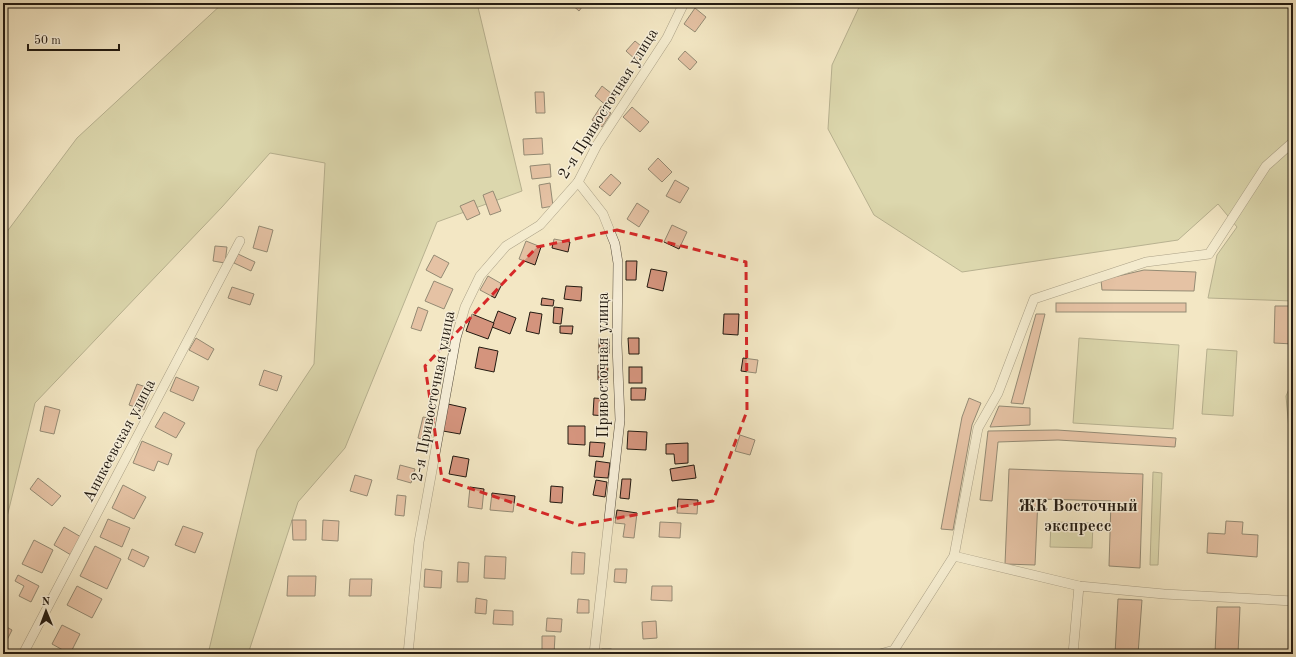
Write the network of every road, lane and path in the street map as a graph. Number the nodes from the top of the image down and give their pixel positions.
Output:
1 (684, 3) edge
2 (1293, 142) edge
3 (578, 182) junction
4 (240, 241) dead end
5 (954, 556) junction
6 (1079, 586) junction
7 (1293, 601) edge
8 (23, 654) edge
9 (408, 654) edge
10 (594, 654) edge
11 (880, 654) edge
12 (1073, 654) edge

1 - 3 street, 2-я Привосточная улица
2 - 5 street
3 - 9 street, 2-я Привосточная улица
3 - 10 street, Привосточная улица
4 - 8 street, Аникеевская улица
5 - 6 street
5 - 11 street
6 - 7 street
6 - 12 street

